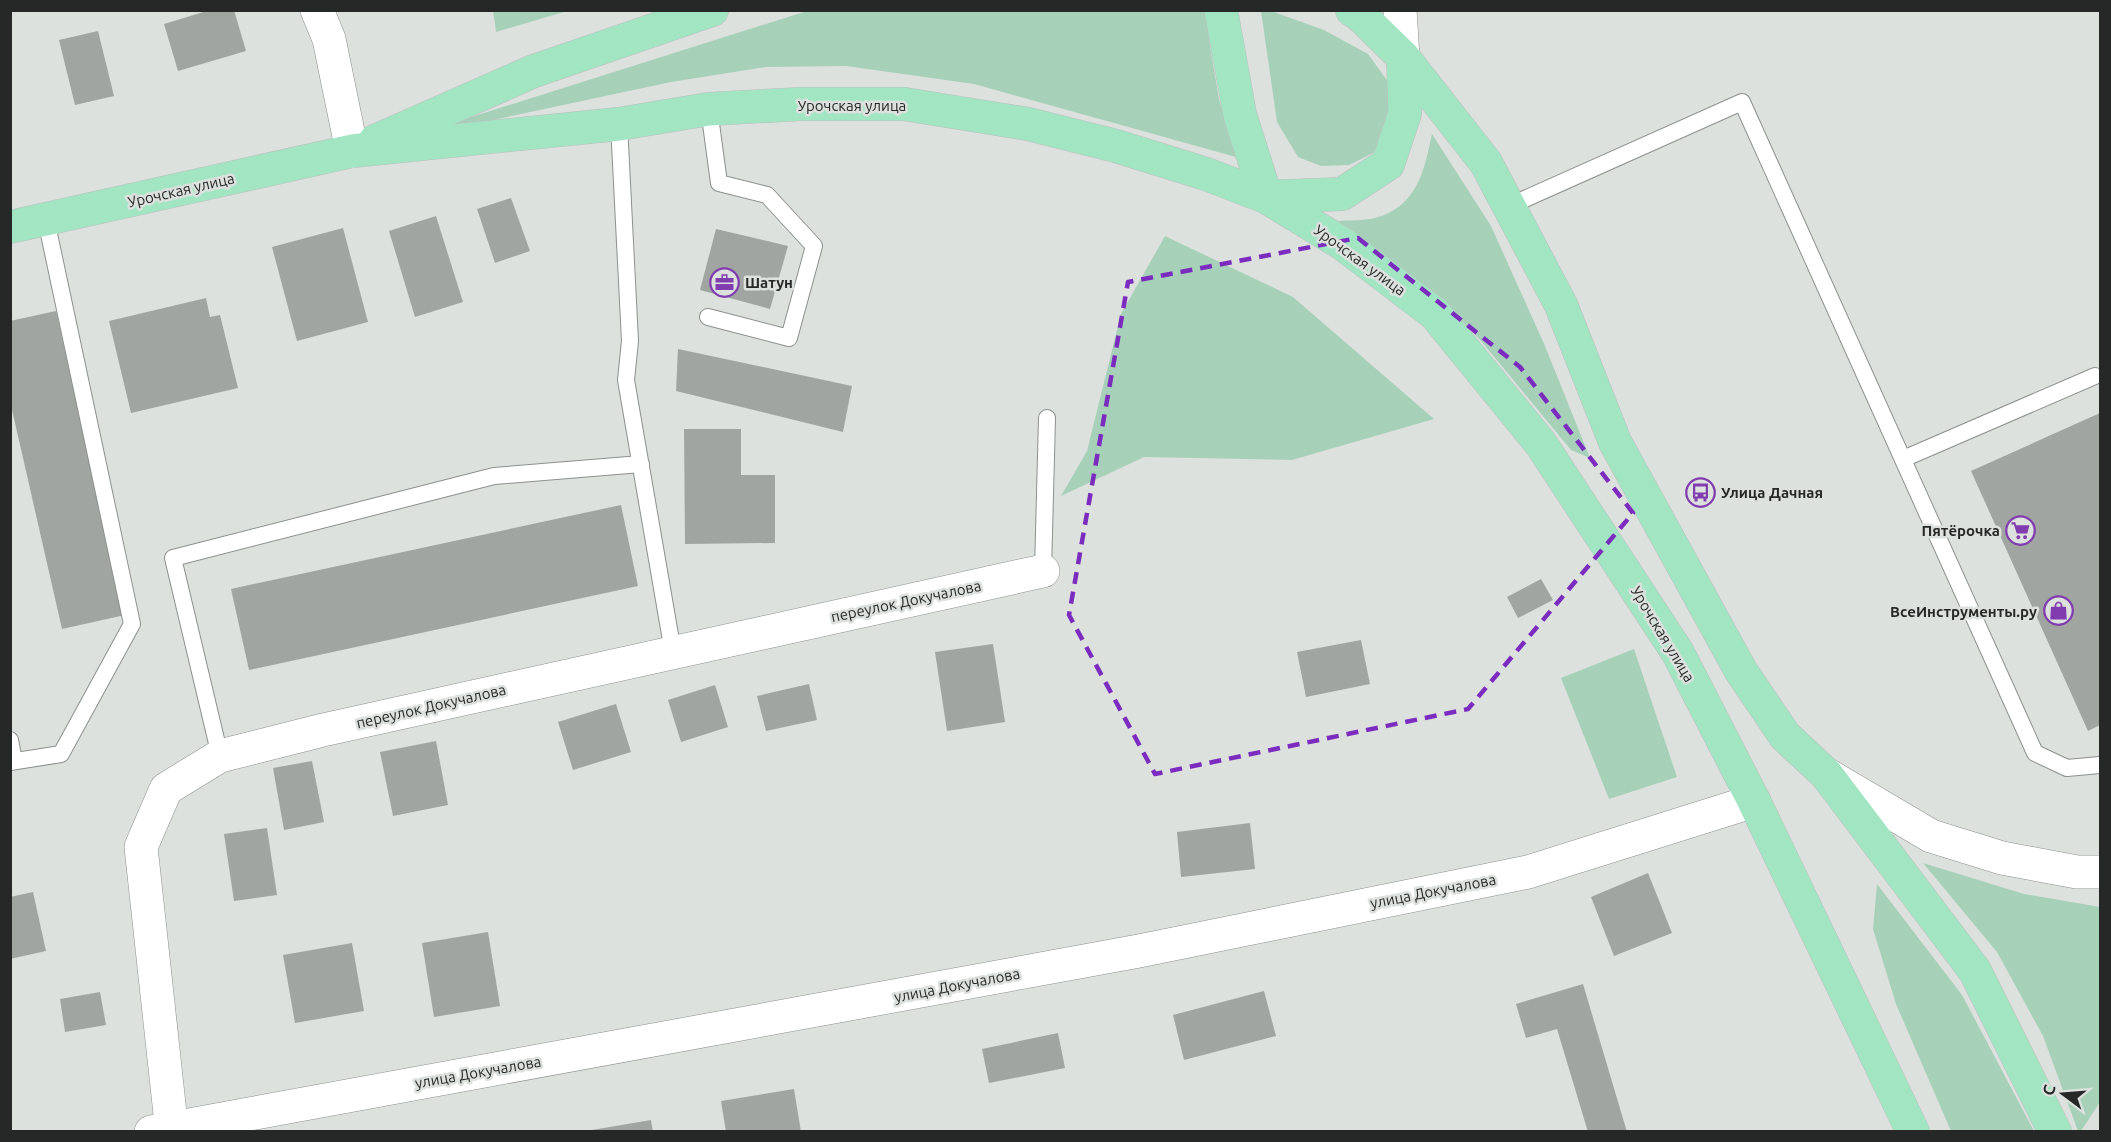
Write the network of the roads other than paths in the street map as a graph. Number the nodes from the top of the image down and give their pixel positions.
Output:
1 (317, 10) edge
2 (712, 10) edge
3 (1221, 10) edge
4 (1353, 10) edge
5 (1400, 10) edge
6 (1403, 57) junction
7 (709, 110) junction
8 (619, 124) junction
9 (352, 151) junction
10 (1266, 197) junction
11 (1509, 206) junction
12 (46, 220) junction
13 (10, 227) edge
14 (708, 317) dead end
15 (2095, 376) dead end
16 (1047, 418) dead end
17 (1903, 459) junction
18 (641, 464) junction
19 (1042, 571) joint
20 (673, 652) junction
21 (10, 740) edge
22 (219, 756) junction
23 (12, 761) edge
24 (2100, 765) edge
25 (1826, 774) junction
26 (1754, 801) junction
27 (2100, 872) edge
28 (165, 1130) edge
29 (1913, 1131) edge
30 (2055, 1131) edge

1 - 9 street
2 - 9 main road, Урочская улица
3 - 10 main road
4 - 6 main road
5 - 6 street
6 - 10 main road
6 - 11 main road
7 - 8 main road, Урочская улица
7 - 10 main road, Урочская улица
7 - 14 lane
8 - 9 main road, Урочская улица
8 - 18 lane
9 - 12 main road, Урочская улица
10 - 26 main road, Урочская улица
11 - 17 lane
11 - 25 main road
12 - 13 main road, Урочская улица
12 - 23 lane
15 - 17 lane
16 - 19 lane
17 - 24 lane
18 - 20 lane
18 - 22 lane
19 - 20 street, переулок Докучалова
20 - 22 street, переулок Докучалова
21 - 23 lane
22 - 28 street, переулок Докучалова
25 - 27 street
25 - 30 main road
26 - 28 street, улица Докучалова
26 - 29 main road, Урочская улица

